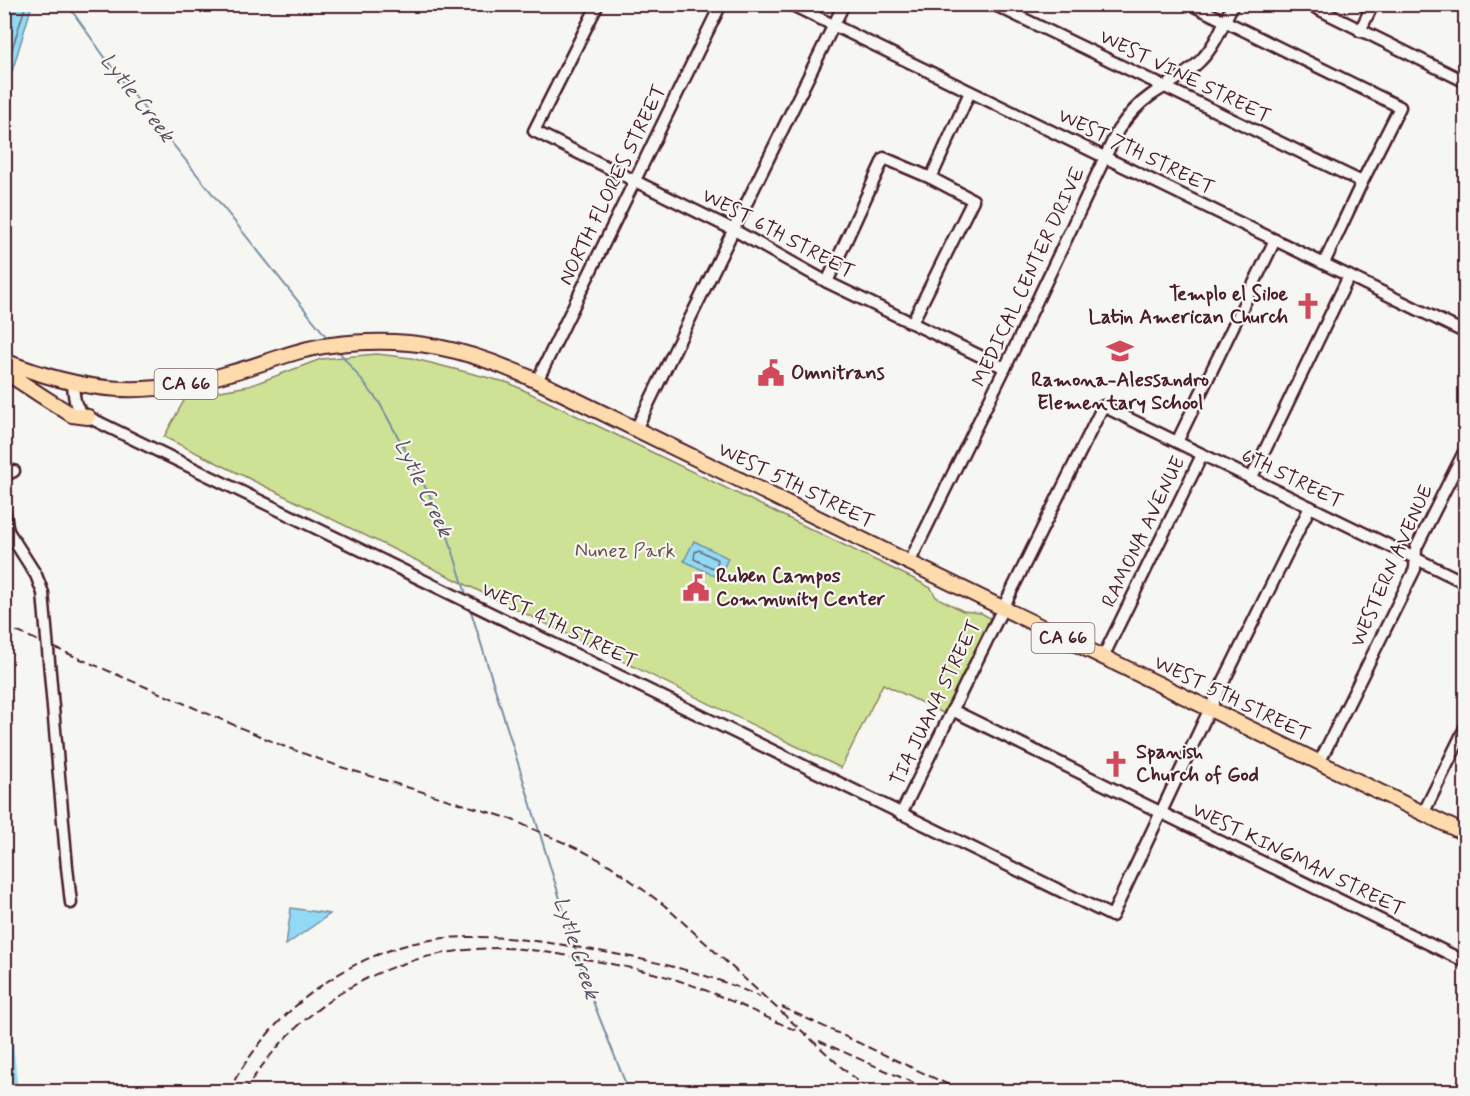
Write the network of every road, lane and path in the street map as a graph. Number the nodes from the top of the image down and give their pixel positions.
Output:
1 (598, 4) edge
2 (721, 4) edge
3 (790, 4) edge
4 (844, 4) edge
5 (993, 4) edge
6 (1190, 4) edge
7 (1233, 4) edge
8 (1308, 4) edge
9 (1373, 4) edge
10 (1224, 22) junction
11 (834, 26) junction
12 (1360, 31) junction
13 (1466, 82) edge
14 (1164, 88) junction
15 (970, 92) junction
16 (1106, 157) junction
17 (931, 178) junction
18 (635, 181) junction
19 (1362, 182) junction
20 (734, 230) junction
21 (1275, 240) junction
22 (1324, 263) junction
23 (1349, 276) junction
24 (827, 282) junction
25 (912, 322) junction
26 (1466, 333) edge
27 (4, 361) edge
28 (1005, 368) junction
29 (537, 381) junction
30 (73, 383) junction
31 (1103, 406) joint
32 (88, 417) junction
33 (636, 429) junction
34 (1177, 442) junction
35 (1464, 454) edge
36 (1202, 455) junction
37 (1251, 478) junction
38 (1310, 507) junction
39 (4, 509) edge
40 (1415, 559) junction
41 (909, 563) junction
42 (1466, 583) edge
43 (1003, 608) junction
44 (1103, 657) junction
45 (952, 710) junction
46 (1210, 710) junction
47 (1466, 726) edge
48 (1319, 764) junction
49 (1161, 813) junction
50 (901, 814) junction
51 (1423, 814) junction
52 (1466, 834) edge
53 (71, 903) dead end
54 (1466, 962) edge

1 - 18 street, WEST 6TH STREET
2 - 18 street, NORTH FLORES STREET
3 - 11 street, WEST 7TH STREET
4 - 11 street
5 - 14 street, WEST VINE STREET
6 - 10 street
7 - 10 street, MEDICAL CENTER DRIVE
8 - 12 street
9 - 12 street
10 - 14 street, MEDICAL CENTER DRIVE
10 - 19 street
11 - 15 street, WEST 7TH STREET
11 - 20 street
12 - 13 street
14 - 16 street, MEDICAL CENTER DRIVE
14 - 19 street, WEST VINE STREET
15 - 16 street, WEST 7TH STREET
15 - 17 street
16 - 21 street, WEST 7TH STREET
16 - 28 street, MEDICAL CENTER DRIVE
17 - 24 street
17 - 25 street
18 - 20 street, WEST 6TH STREET
18 - 29 street, NORTH FLORES STREET
19 - 22 street
20 - 24 street, WEST 6TH STREET
20 - 33 street
21 - 22 street, WEST 7TH STREET
21 - 34 street, RAMONA AVENUE
22 - 23 street, WEST 7TH STREET
23 - 26 street, WEST 7TH STREET
23 - 37 street
24 - 25 street, WEST 6TH STREET
25 - 28 street, WEST 6TH STREET
27 - 30 main road, CA 66
27 - 32 main road
28 - 41 street, MEDICAL CENTER DRIVE
29 - 30 main road, WEST 5TH STREET / CA 66
29 - 33 main road, WEST 5TH STREET / CA 66
30 - 32 street
31 - 34 street, 6TH STREET
31 - 43 street, TIA JUANA STREET
32 - 50 street, WEST 4TH STREET
33 - 41 main road, WEST 5TH STREET / CA 66
34 - 36 street, 6TH STREET
35 - 40 street, WESTERN AVENUE
36 - 37 street, 6TH STREET
36 - 44 street, RAMONA AVENUE
37 - 38 street, 6TH STREET
38 - 40 street, 6TH STREET
38 - 46 street
39 - 53 street, bridge
40 - 42 street, 6TH STREET
40 - 48 street, WESTERN AVENUE
41 - 43 main road, WEST 5TH STREET / CA 66
43 - 44 main road, WEST 5TH STREET / CA 66
43 - 45 street, TIA JUANA STREET
44 - 46 main road, WEST 5TH STREET / CA 66
45 - 49 street, WEST KINGMAN STREET
45 - 50 street, TIA JUANA STREET
46 - 48 main road, WEST 5TH STREET / CA 66
46 - 49 street
47 - 51 street
48 - 51 main road, WEST 5TH STREET / CA 66
49 - 50 street, WEST 4TH STREET
49 - 54 street, WEST KINGMAN STREET
51 - 52 main road, WEST 5TH STREET / CA 66

